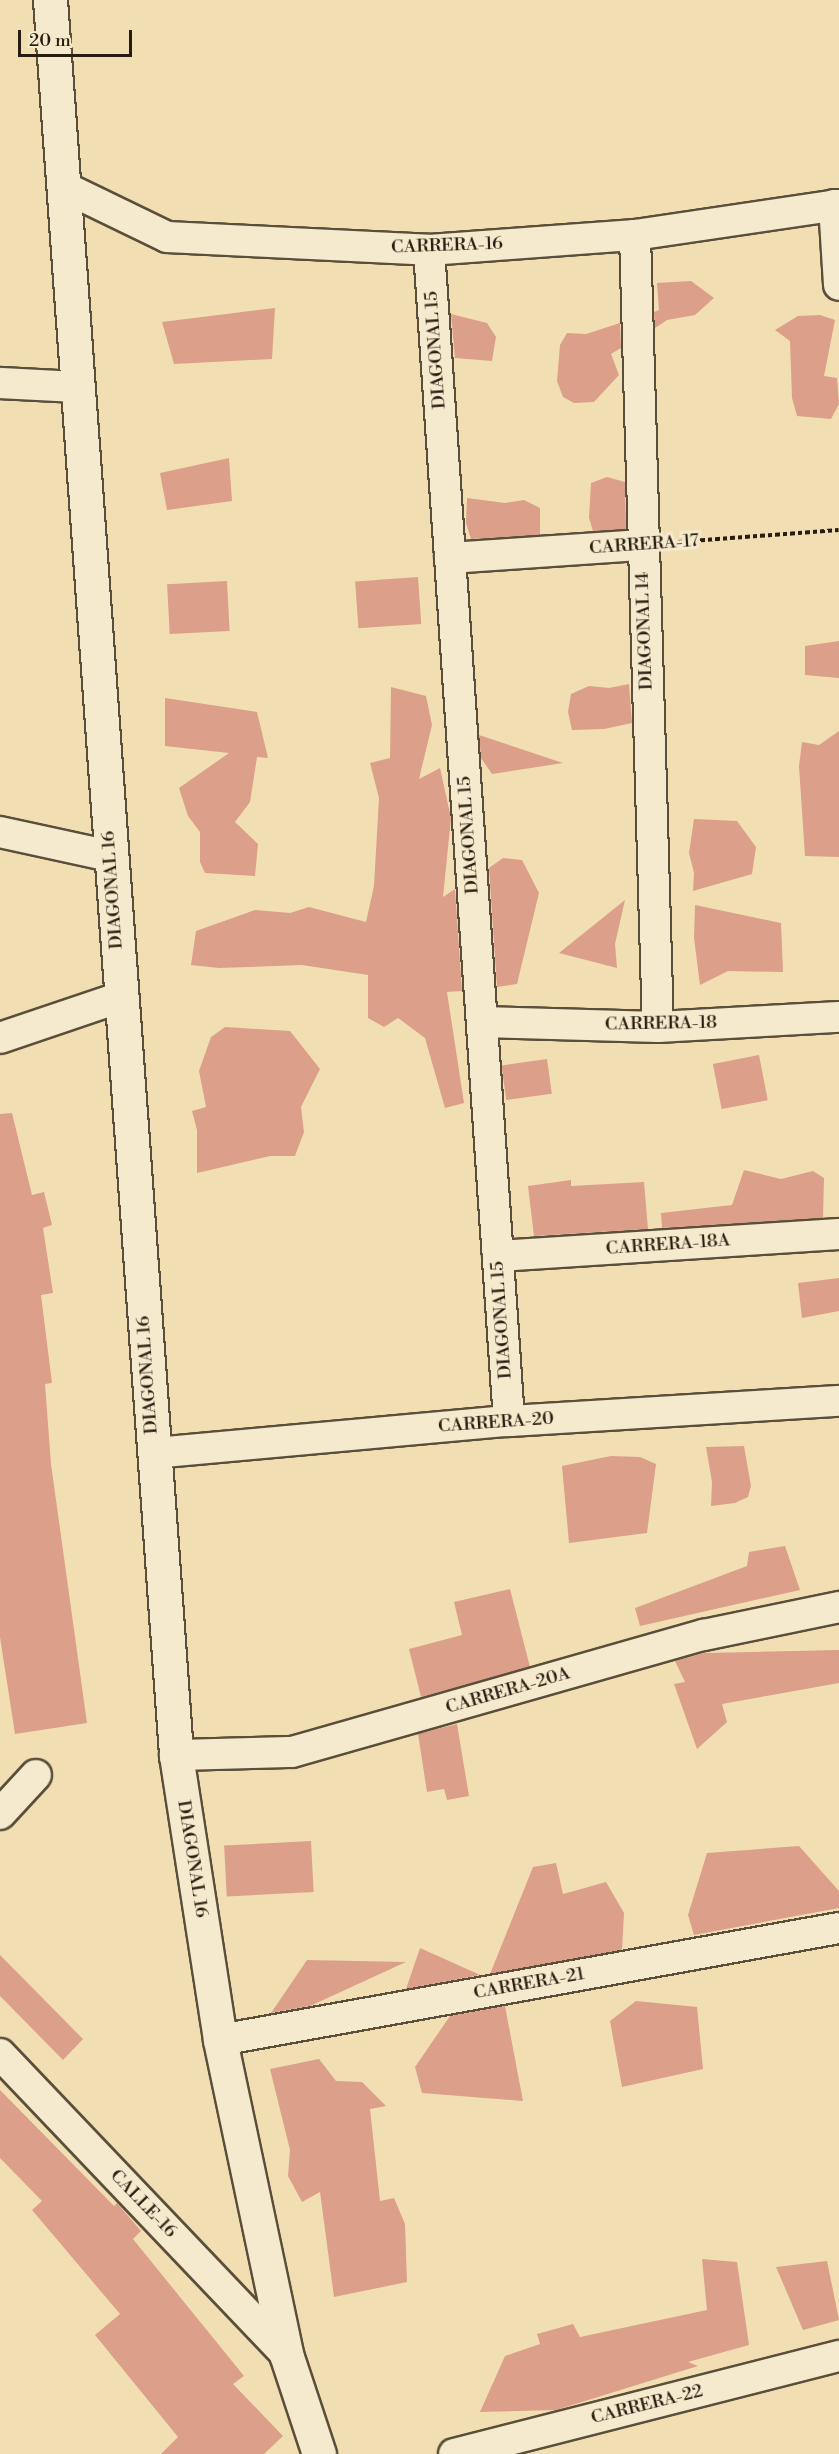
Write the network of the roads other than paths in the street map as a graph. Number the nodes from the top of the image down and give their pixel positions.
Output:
1 (50, 0) edge
2 (64, 187) junction
3 (837, 205) edge
4 (635, 235) junction
5 (429, 250) junction
6 (839, 285) edge
7 (0, 383) edge
8 (76, 387) junction
9 (643, 545) junction
10 (450, 558) junction
11 (0, 832) edge
12 (110, 856) junction
13 (121, 997) junction
14 (839, 1017) edge
15 (482, 1022) junction
16 (658, 1027) junction
17 (0, 1038) edge
18 (839, 1234) edge
19 (498, 1256) junction
20 (839, 1401) edge
21 (509, 1421) junction
22 (154, 1453) junction
23 (839, 1608) edge
24 (176, 1755) junction
25 (36, 1776) dead end
26 (0, 1814) edge
27 (839, 1928) edge
28 (220, 2040) junction
29 (0, 2054) edge
30 (286, 2354) junction
31 (839, 2356) edge
32 (319, 2454) edge
33 (454, 2454) edge

1 - 2 street, DIAGONAL 16
2 - 5 street, CARRERA-16
2 - 8 street, DIAGONAL 16
3 - 4 street, CARRERA-16
3 - 6 street
4 - 5 street, CARRERA-16
4 - 9 street, DIAGONAL 14
5 - 10 street, DIAGONAL 15
7 - 8 street
8 - 12 street, DIAGONAL 16
9 - 10 street, CARRERA-17
9 - 16 street, DIAGONAL 14
10 - 15 street, DIAGONAL 15
11 - 12 street
12 - 13 street, DIAGONAL 16
13 - 17 street
13 - 22 street, DIAGONAL 16
14 - 16 street, CARRERA-18
15 - 16 street, CARRERA-18
15 - 19 street, DIAGONAL 15
18 - 19 street, CARRERA-18A
19 - 21 street, DIAGONAL 15
20 - 21 street, CARRERA-20
21 - 22 street, CARRERA-20
22 - 24 street, DIAGONAL 16
23 - 24 street, CARRERA-20A
24 - 28 street, DIAGONAL 16
25 - 26 street
27 - 28 street, CARRERA-21
28 - 30 street, DIAGONAL 16
29 - 30 street, CALLE-16
30 - 32 street, DIAGONAL 16
31 - 33 street, CARRERA-22

